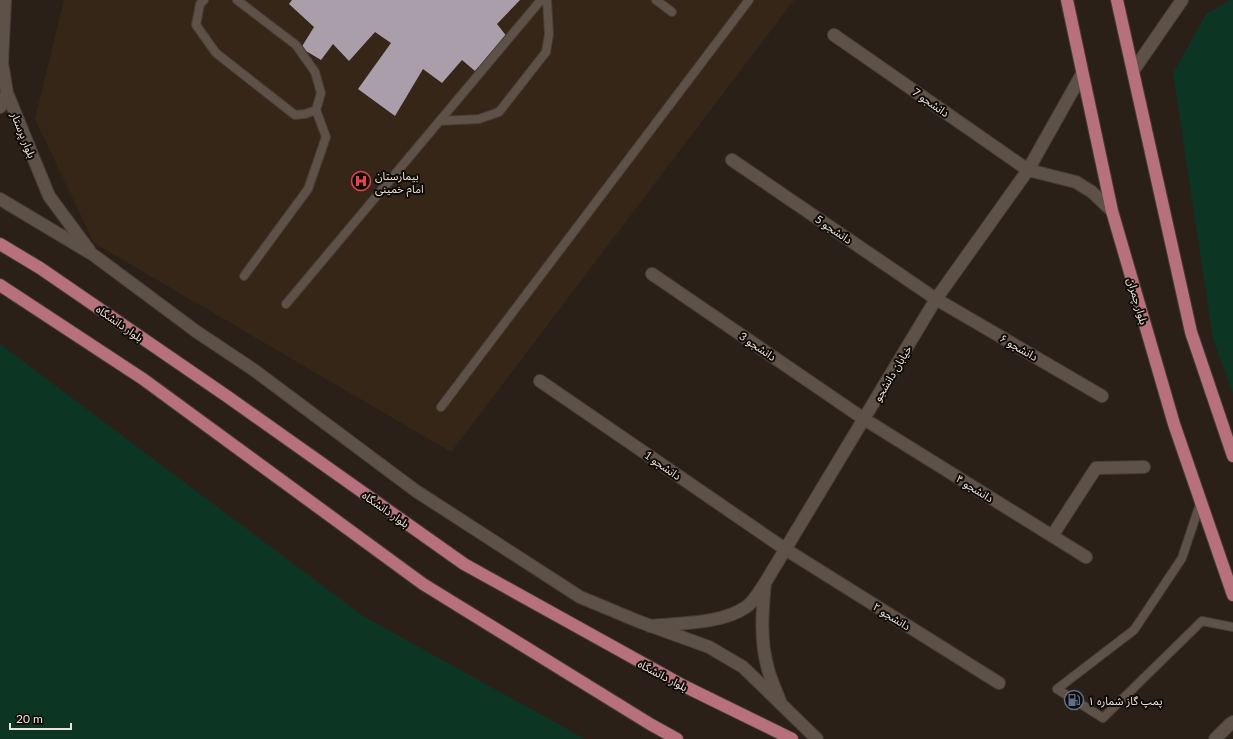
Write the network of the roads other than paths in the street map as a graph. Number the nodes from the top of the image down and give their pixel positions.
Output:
1 (5, 0) edge
2 (204, 0) edge
3 (237, 0) edge
4 (541, 0) edge
5 (547, 0) edge
6 (656, 0) edge
7 (749, 0) edge
8 (1067, 0) edge
9 (1117, 0) edge
10 (1182, 0) edge
11 (672, 12) dead end
12 (834, 35) dead end
13 (1133, 71) junction
14 (1082, 74) junction
15 (7, 93) junction
16 (0, 107) edge
17 (316, 110) junction
18 (440, 121) junction
19 (732, 160) dead end
20 (1028, 170) junction
21 (0, 199) edge
22 (1112, 211) junction
23 (0, 244) edge
24 (92, 254) junction
25 (652, 274) dead end
26 (244, 276) dead end
27 (0, 284) edge
28 (936, 299) junction
29 (286, 304) dead end
30 (540, 381) dead end
31 (1102, 396) dead end
32 (441, 407) dead end
33 (864, 419) junction
34 (1233, 456) edge
35 (1144, 467) dead end
36 (1201, 501) junction
37 (1052, 536) junction
38 (785, 550) junction
39 (1086, 557) dead end
40 (765, 583) junction
41 (1233, 595) edge
42 (650, 626) junction
43 (1233, 627) edge
44 (999, 683) dead end
45 (781, 704) junction
46 (1233, 722) edge
47 (677, 739) edge
48 (792, 739) edge
49 (817, 739) edge
50 (1215, 739) edge

1 - 15 street, بلوار پرستار
2 - 17 lane
3 - 17 lane
4 - 18 lane
5 - 18 lane
6 - 11 lane
7 - 32 lane
8 - 14 main road, بلوار چمران
9 - 13 main road
10 - 13 street
12 - 20 street, دانشجو 7
13 - 34 main road
14 - 20 street, خیابان دانشجو
14 - 22 main road, بلوار چمران
15 - 16 street
15 - 24 street, بلوار پرستار
17 - 26 lane
18 - 29 lane
19 - 28 street, دانشجو 5
20 - 22 street
20 - 28 street, خیابان دانشجو
21 - 24 street
22 - 36 main road, بلوار چمران
23 - 48 main road, بلوار دانشگاه
24 - 42 street
25 - 33 street, دانشجو 3
27 - 47 main road
28 - 31 street, دانشجو ۶
28 - 33 street, خیابان دانشجو
30 - 38 street, دانشجو 1
33 - 37 street, دانشجو ۴
33 - 38 street, خیابان دانشجو
35 - 37 street
36 - 41 main road, بلوار چمران
36 - 43 lane
37 - 39 street, دانشجو ۴
38 - 40 street, خیابان دانشجو
38 - 44 street, دانشجو ۲
40 - 42 street, خیابان دانشجو
40 - 45 street, خیابان دانشجو
42 - 45 street
45 - 49 street
46 - 50 street

